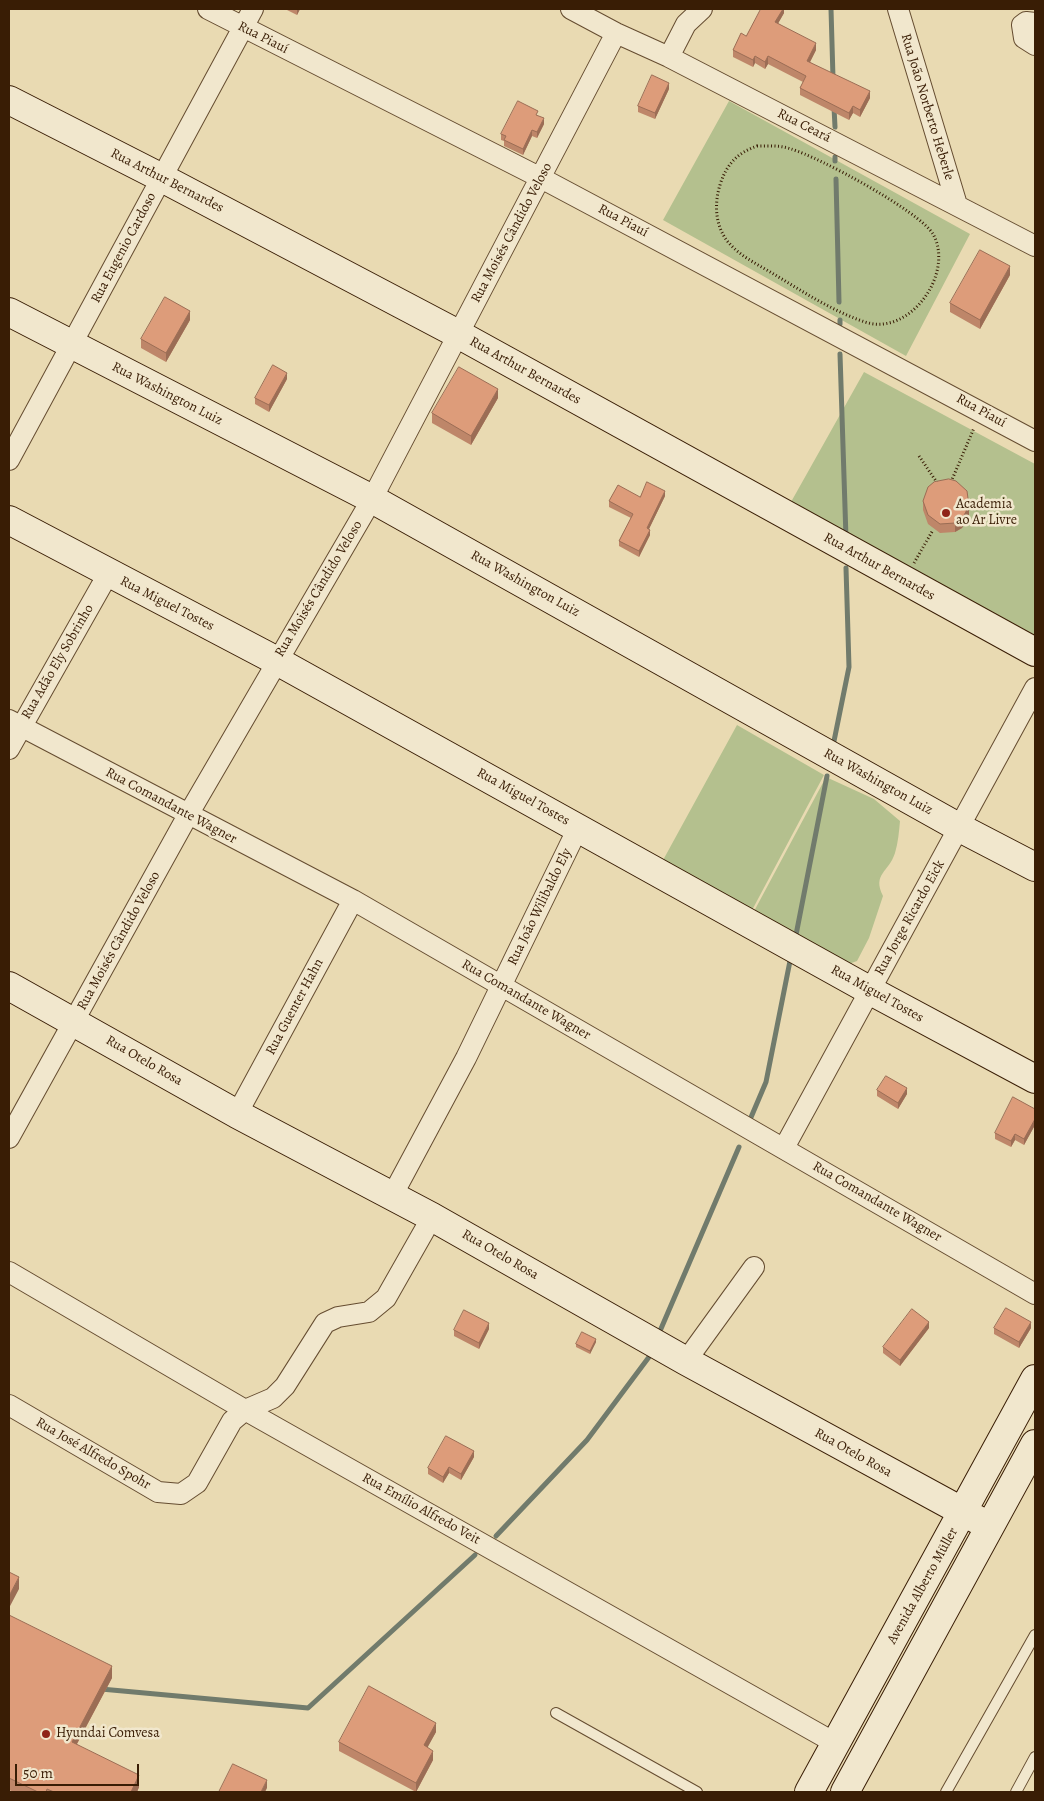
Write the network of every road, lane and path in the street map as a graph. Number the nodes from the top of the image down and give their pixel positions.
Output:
1 (208, 9) edge
2 (253, 9) edge
3 (571, 9) edge
4 (702, 9) edge
5 (898, 9) edge
6 (1035, 23) edge
7 (242, 28) junction
8 (616, 33) junction
9 (1035, 45) edge
10 (669, 57) junction
11 (9, 100) edge
12 (162, 178) junction
13 (541, 178) junction
14 (957, 205) junction
15 (1035, 246) edge
16 (792, 286) joint
17 (9, 312) edge
18 (458, 334) junction
19 (72, 346) junction
20 (981, 411) junction
21 (1035, 441) edge
22 (919, 456) dead end
23 (9, 460) edge
24 (941, 488) edge
25 (949, 488) edge
26 (372, 499) junction
27 (9, 520) edge
28 (934, 530) edge
29 (108, 574) junction
30 (904, 581) junction
31 (1035, 652) edge
32 (277, 661) junction
33 (1035, 688) edge
34 (15, 724) edge
35 (9, 750) edge
36 (188, 815) junction
37 (578, 828) junction
38 (960, 828) junction
39 (1035, 866) edge
40 (352, 900) junction
41 (9, 986) edge
42 (502, 986) junction
43 (869, 990) junction
44 (74, 1021) junction
45 (1035, 1079) edge
46 (237, 1114) junction
47 (9, 1138) edge
48 (784, 1148) junction
49 (392, 1196) junction
50 (432, 1217) junction
51 (754, 1267) dead end
52 (9, 1272) edge
53 (1035, 1294) edge
54 (686, 1361) junction
55 (1035, 1378) edge
56 (9, 1405) edge
57 (245, 1410) junction
58 (997, 1452) junction
59 (1031, 1459) edge
60 (963, 1513) junction
61 (989, 1526) junction
62 (1035, 1635) edge
63 (556, 1714) dead end
64 (835, 1743) junction
65 (1035, 1757) edge
66 (697, 1792) edge
67 (809, 1792) edge
68 (845, 1792) edge
69 (946, 1792) edge
70 (1016, 1792) edge

1 - 7 street, Rua Piauí
2 - 7 street, Rua Eugenio Cardoso
3 - 8 street, Rua Ceará
4 - 10 street
5 - 14 street, Rua João Norberto Heberle
6 - 9 street
7 - 12 street, Rua Eugenio Cardoso
7 - 13 street, Rua Piauí
8 - 10 street, Rua Ceará
8 - 13 street, Rua Moisés Cândido Veloso
10 - 14 street, Rua Ceará
11 - 12 street, Rua Arthur Bernardes
12 - 18 street, Rua Arthur Bernardes
12 - 19 street, Rua Eugenio Cardoso
13 - 18 street, Rua Moisés Cândido Veloso
13 - 20 street, Rua Piauí
14 - 15 street, Rua Ceará
16 - 16 path
17 - 19 street, Rua Washington Luiz
18 - 26 street, Rua Moisés Cândido Veloso
18 - 30 street, Rua Arthur Bernardes
19 - 23 street, Rua Eugenio Cardoso
19 - 26 street, Rua Washington Luiz
20 - 21 street, Rua Piauí
20 - 25 path
22 - 24 path
26 - 32 street, Rua Moisés Cândido Veloso
26 - 38 street, Rua Washington Luiz
27 - 29 street, Rua Miguel Tostes
28 - 30 path
29 - 32 street, Rua Miguel Tostes
29 - 34 street, Rua Adão Ely Sobrinho
30 - 31 street, Rua Arthur Bernardes
32 - 36 street, Rua Moisés Cândido Veloso
32 - 37 street, Rua Miguel Tostes
33 - 38 street, Rua Jorge Ricardo Eick
34 - 35 street, Rua Adão Ely Sobrinho
34 - 36 street, Rua Comandante Wagner
36 - 40 street, Rua Comandante Wagner
36 - 44 street, Rua Moisés Cândido Veloso
37 - 42 street, Rua João Wilibaldo Ely
37 - 43 street, Rua Miguel Tostes
38 - 39 street, Rua Washington Luiz
38 - 43 street, Rua Jorge Ricardo Eick
40 - 42 street, Rua Comandante Wagner
40 - 46 street, Rua Guenter Hahn
41 - 44 street, Rua Otelo Rosa
42 - 48 street, Rua Comandante Wagner
42 - 49 street, Rua João Wilibaldo Ely
43 - 45 street, Rua Miguel Tostes
43 - 48 street, Rua Jorge Ricardo Eick
44 - 46 street, Rua Otelo Rosa
44 - 47 street, Rua Moisés Cândido Veloso
46 - 49 street, Rua Otelo Rosa
48 - 53 street, Rua Comandante Wagner
49 - 50 street, Rua Otelo Rosa
50 - 54 street, Rua Otelo Rosa
50 - 57 street
51 - 54 street
52 - 57 street, Rua Emílio Alfredo Veit
54 - 60 street, Rua Otelo Rosa
55 - 58 street, Avenida Alberto Müller
56 - 57 street, Rua José Alfredo Spohr
57 - 64 street, Rua Emílio Alfredo Veit
58 - 59 street
58 - 60 street, Avenida Alberto Müller
59 - 61 street
60 - 61 street, Rua Otelo Rosa
60 - 64 street, Avenida Alberto Müller
61 - 68 street
62 - 69 lane
63 - 66 lane
64 - 67 street, Avenida Alberto Müller
65 - 70 lane

